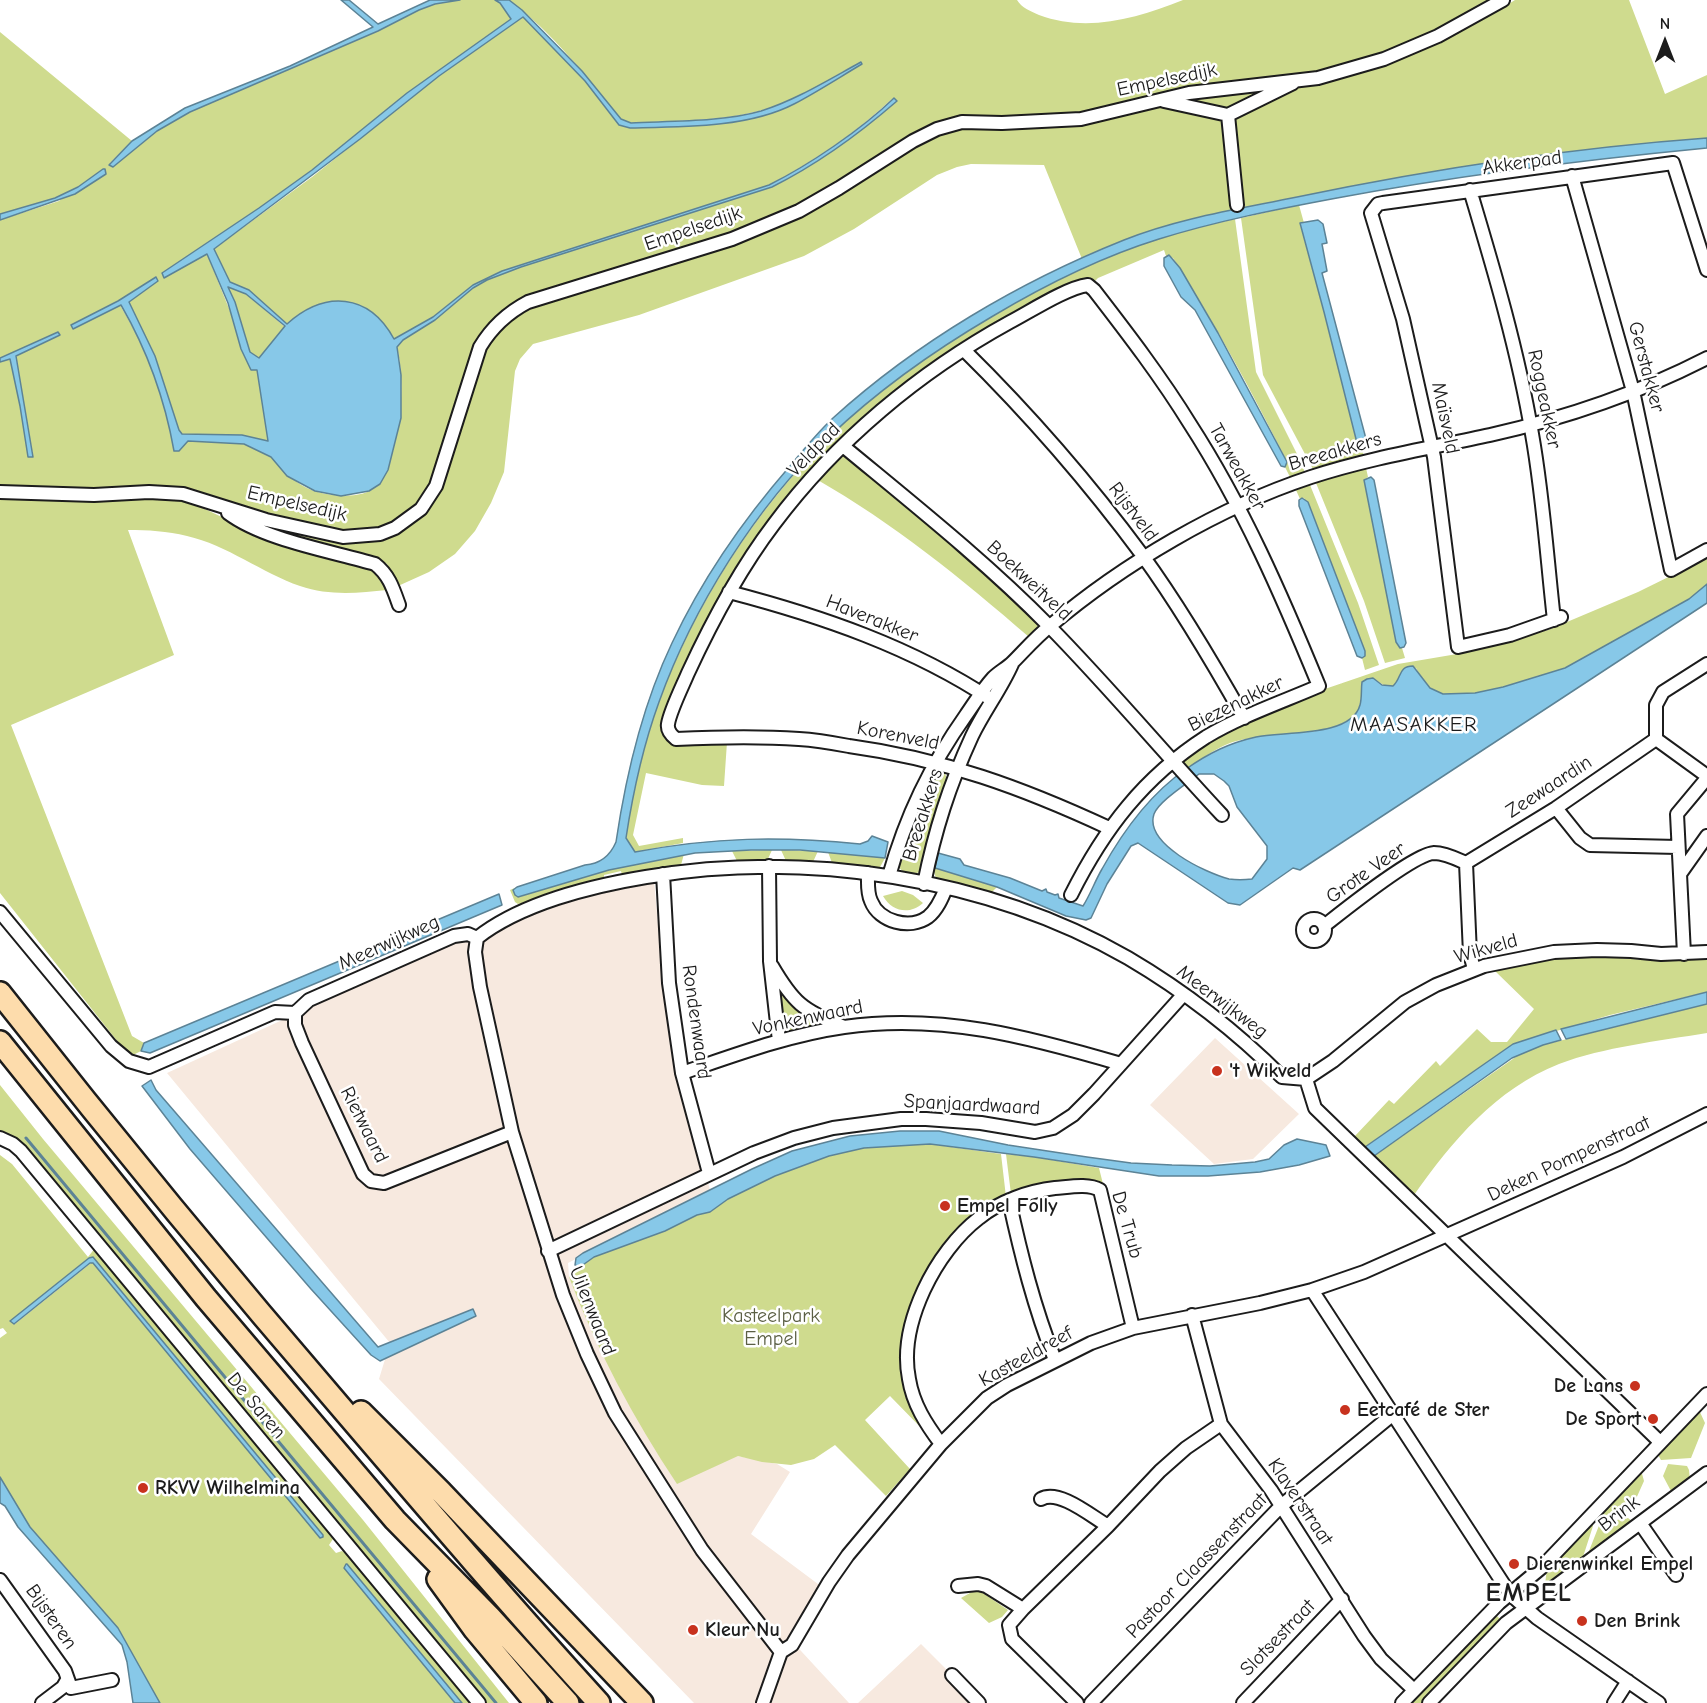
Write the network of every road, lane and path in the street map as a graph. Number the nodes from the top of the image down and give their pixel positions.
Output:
1 (1503, 0) edge
2 (1296, 80) junction
3 (1160, 100) junction
4 (1228, 115) junction
5 (1572, 176) junction
6 (1470, 190) junction
7 (1378, 204) joint
8 (1237, 205) dead end
9 (1707, 270) edge
10 (1088, 285) joint
11 (964, 350) junction
12 (1707, 358) edge
13 (1633, 391) junction
14 (1531, 424) junction
15 (843, 446) junction
16 (1432, 447) junction
17 (0, 492) edge
18 (217, 505) junction
19 (1238, 508) junction
20 (1707, 550) edge
21 (1144, 558) junction
22 (729, 592) junction
23 (399, 605) dead end
24 (1049, 626) junction
25 (1458, 647) joint
26 (1707, 664) edge
27 (1319, 686) joint
28 (986, 697) junction
29 (1244, 718) junction
30 (670, 734) joint
31 (1656, 739) junction
32 (1173, 760) junction
33 (936, 762) junction
34 (957, 768) junction
35 (1707, 777) edge
36 (1556, 808) junction
37 (1222, 815) dead end
38 (1109, 828) junction
39 (1707, 836) edge
40 (1678, 847) junction
41 (1466, 863) junction
42 (769, 866) junction
43 (868, 873) junction
44 (663, 874) junction
45 (1680, 874) junction
46 (889, 876) junction
47 (924, 884) junction
48 (946, 888) junction
49 (1071, 895) dead end
50 (0, 912) edge
51 (1324, 926) dead end
52 (477, 938) junction
53 (1707, 952) edge
54 (1684, 954) junction
55 (770, 961) junction
56 (1474, 969) junction
57 (0, 993) edge
58 (1183, 995) junction
59 (295, 1013) junction
60 (844, 1027) junction
61 (779, 1041) junction
62 (0, 1042) edge
63 (1121, 1064) junction
64 (682, 1073) junction
65 (1306, 1079) junction
66 (1707, 1114) edge
67 (512, 1132) junction
68 (0, 1138) edge
69 (710, 1173) junction
70 (1009, 1200) junction
71 (1447, 1236) junction
72 (548, 1251) junction
73 (1312, 1290) junction
74 (250, 1301) junction
75 (1192, 1315) junction
76 (1133, 1328) junction
77 (1055, 1360) junction
78 (1707, 1394) edge
79 (1392, 1415) junction
80 (1221, 1424) junction
81 (1660, 1442) junction
82 (941, 1444) junction
83 (1707, 1473) edge
84 (1041, 1499) dead end
85 (1281, 1506) junction
86 (395, 1520) junction
87 (1640, 1523) junction
88 (1108, 1526) junction
89 (1676, 1575) dead end
90 (0, 1580) edge
91 (958, 1586) dead end
92 (1510, 1594) junction
93 (1342, 1599) junction
94 (1525, 1608) junction
95 (1023, 1609) junction
96 (781, 1652) junction
97 (952, 1675) dead end
98 (67, 1680) junction
99 (112, 1680) dead end
100 (1628, 1682) junction
101 (1414, 1690) junction
102 (42, 1703) edge
103 (479, 1703) edge
104 (536, 1703) edge
105 (568, 1703) edge
106 (599, 1703) edge
107 (642, 1703) edge
108 (763, 1703) edge
109 (979, 1703) edge
110 (1077, 1703) edge
111 (1090, 1703) edge
112 (1243, 1703) edge
113 (1402, 1703) edge
114 (1429, 1703) edge
115 (1614, 1703) edge
116 (1659, 1703) edge

1 - 2 street, Empelsedijk
2 - 3 street, Empelsedijk
2 - 4 street
3 - 4 street
3 - 18 street, Empelsedijk
4 - 8 street
5 - 6 street, Akkerpad
5 - 9 street, Akkerpad
5 - 13 street, Gerstakker
6 - 7 street, Akkerpad
6 - 14 street, Roggeakker
7 - 16 street, Maïsveld
10 - 11 street, Veldpad
10 - 19 street, Tarweakker
11 - 15 street, Veldpad
11 - 21 street, Rijstveld
12 - 13 street, Breeakkers
13 - 14 street, Breeakkers
13 - 20 street, Gerstakker
14 - 16 street, Breeakkers
14 - 25 street, Roggeakker
15 - 22 street, Veldpad
15 - 24 street, Boekweitveld
16 - 19 street, Breeakkers
16 - 25 street, Maïsveld
17 - 18 street, Empelsedijk
18 - 23 street
19 - 21 street, Breeakkers
19 - 27 street, Tarweakker
21 - 24 street, Breeakkers
21 - 29 street, Rijstveld
22 - 28 street, Haverakker
22 - 30 street, Veldpad
24 - 28 street, Breeakkers
24 - 32 street, Boekweitveld
26 - 31 street
27 - 29 street, Biezenakker
28 - 33 street, Breeakkers
28 - 34 street, Breeakkers
29 - 32 street, Biezenakker
30 - 33 street, Korenveld
31 - 35 street
31 - 36 street, Zeewaardin
32 - 37 street
32 - 38 street, Biezenakker
33 - 34 street, Korenveld
33 - 46 street, Breeakkers
34 - 38 street, Korenveld
34 - 47 street, Breeakkers
35 - 40 street
36 - 40 street
36 - 41 street, Zeewaardin
38 - 49 street, Biezenakker
39 - 45 street
40 - 45 street
41 - 51 street, Grote Veer
41 - 56 street
42 - 43 street, Meerwijkweg
42 - 44 street, Meerwijkweg
42 - 55 street
43 - 46 street, Meerwijkweg
43 - 48 street
44 - 52 street, Meerwijkweg
44 - 64 street, Rondenwaard
45 - 54 street
46 - 47 street, Meerwijkweg
47 - 48 street, Meerwijkweg
48 - 58 street, Meerwijkweg
50 - 59 street
52 - 59 street, Meerwijkweg
52 - 67 street, Uilenwaard
53 - 54 street, Wikveld
54 - 56 street, Wikveld
55 - 60 street
55 - 61 street
56 - 65 street, Wikveld
57 - 74 highway
58 - 63 street, Spanjaardwaard
58 - 65 street, Meerwijkweg
59 - 67 street, Rietwaard
60 - 61 street, Vonkenwaard
60 - 63 street, Vonkenwaard
61 - 64 street, Vonkenwaard
62 - 86 highway
63 - 69 street, Spanjaardwaard
64 - 69 street, Rondenwaard
65 - 71 street
66 - 71 street, Deken Pompenstraat
67 - 72 street, Uilenwaard
68 - 103 street, De Saren
69 - 72 street, Spanjaardwaard
70 - 76 street, De Trub
70 - 77 street
70 - 82 street, De Trub
71 - 73 street, Kasteeldreef
71 - 81 street
72 - 96 street, Uilenwaard
73 - 75 street, Kasteeldreef
73 - 79 street
74 - 106 highway
74 - 107 highway
75 - 76 street, Kasteeldreef
75 - 80 street, Klaverstraat
76 - 77 street, Kasteeldreef
77 - 82 street, Kasteeldreef
78 - 81 street
79 - 85 street, Pastoor Claassenstraat
79 - 92 street
80 - 85 street, Klaverstraat
80 - 88 street
81 - 92 street
82 - 96 street, Kasteeldreef
83 - 87 street, Brink
84 - 88 street
85 - 93 street, Klaverstraat
85 - 111 street, Pastoor Claassenstraat
86 - 104 highway
86 - 105 highway
87 - 89 street
87 - 94 street, Brink
88 - 95 street
90 - 98 street, Bijsteren
91 - 95 street
92 - 94 street
92 - 101 street
93 - 101 street, Klaverstraat
93 - 112 street, Slotsestraat
94 - 100 street
94 - 114 street, Brink
95 - 110 street
96 - 108 street, Kasteeldreef
97 - 109 street
98 - 99 street
98 - 102 street, Bijsteren
100 - 115 street
100 - 116 street
101 - 113 street

